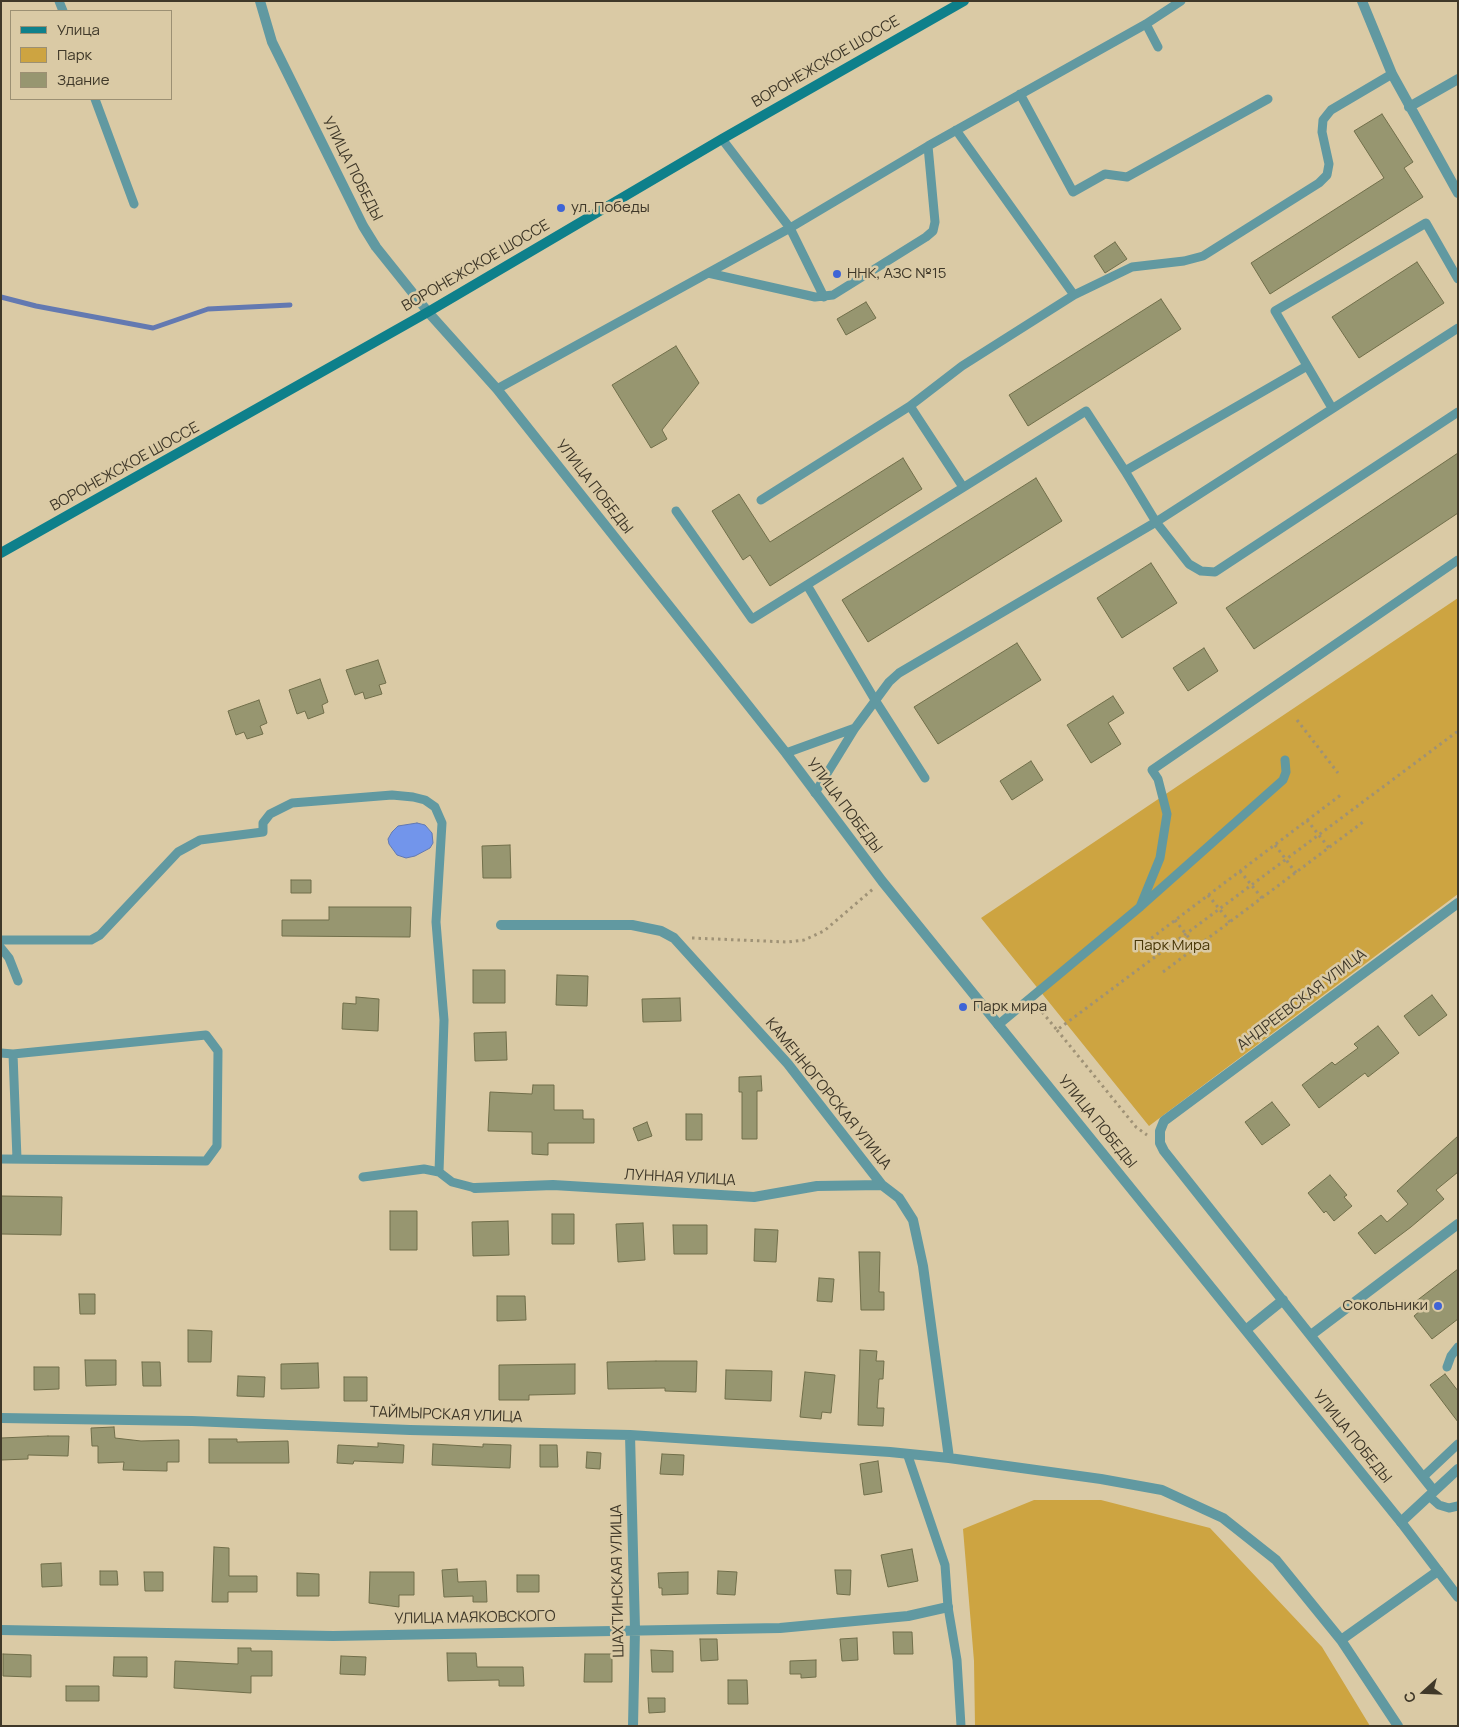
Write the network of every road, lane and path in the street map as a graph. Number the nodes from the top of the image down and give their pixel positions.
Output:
1 (260, 1) edge
2 (964, 1) edge
3 (1181, 1) edge
4 (1362, 1) edge
5 (1146, 24) junction
6 (1158, 47) dead end
7 (1392, 74) junction
8 (1458, 79) edge
9 (1020, 94) junction
10 (1268, 99) dead end
11 (95, 100) edge
12 (1409, 107) junction
13 (956, 130) junction
14 (722, 138) junction
15 (928, 146) junction
16 (1458, 193) edge
17 (134, 204) dead end
18 (790, 228) junction
19 (708, 273) junction
20 (1458, 279) edge
21 (1074, 295) junction
22 (824, 297) junction
23 (428, 312) junction
24 (1458, 328) edge
25 (1307, 366) junction
26 (497, 389) junction
27 (910, 406) junction
28 (1332, 408) junction
29 (1458, 412) edge
30 (1125, 471) junction
31 (963, 488) junction
32 (761, 500) dead end
33 (676, 511) dead end
34 (1156, 522) junction
35 (1, 553) edge
36 (1458, 560) edge
37 (807, 585) junction
38 (875, 700) junction
39 (1298, 720) dead end
40 (855, 728) junction
41 (1458, 731) edge
42 (786, 753) junction
43 (1284, 760) dead end
44 (1338, 773) dead end
45 (925, 778) dead end
46 (815, 793) junction
47 (1342, 794) dead end
48 (1307, 820) junction
49 (1363, 822) dead end
50 (1318, 835) junction
51 (1274, 845) junction
52 (1328, 848) junction
53 (1285, 859) junction
54 (1240, 871) junction
55 (1296, 873) junction
56 (882, 881) junction
57 (1251, 885) junction
58 (1208, 895) junction
59 (1262, 898) junction
60 (1458, 903) edge
61 (1140, 907) junction
62 (1219, 909) junction
63 (1175, 920) junction
64 (1230, 922) junction
65 (501, 925) dead end
66 (1185, 934) junction
67 (674, 938) junction
68 (1, 940) edge
69 (1141, 946) dead end
70 (1196, 947) junction
71 (1, 948) edge
72 (1163, 972) dead end
73 (18, 981) dead end
74 (1032, 998) junction
75 (998, 1025) junction
76 (1056, 1030) junction
77 (1, 1053) edge
78 (13, 1054) junction
79 (1160, 1142) junction
80 (1, 1159) edge
81 (17, 1159) junction
82 (440, 1172) junction
83 (363, 1177) dead end
84 (882, 1185) junction
85 (475, 1188) joint
86 (1458, 1224) edge
87 (1283, 1300) junction
88 (1247, 1329) junction
89 (1311, 1335) junction
90 (1458, 1347) edge
91 (1447, 1367) dead end
92 (1, 1418) edge
93 (630, 1435) junction
94 (1458, 1444) edge
95 (908, 1456) junction
96 (949, 1458) junction
97 (1458, 1469) edge
98 (1423, 1477) junction
99 (1431, 1494) junction
100 (1458, 1506) edge
101 (1401, 1522) junction
102 (1438, 1571) junction
103 (1458, 1597) edge
104 (948, 1607) junction
105 (1, 1630) edge
106 (635, 1630) junction
107 (1341, 1640) junction
108 (633, 1726) edge
109 (961, 1726) edge
110 (1398, 1726) edge

1 - 23 street, УЛИЦА ПОБЕДЫ
2 - 14 main road, ВОРОНЕЖСКОЕ ШОССЕ
3 - 5 lane
4 - 7 street
5 - 6 lane
5 - 9 lane
7 - 12 street
7 - 21 lane
8 - 12 street
9 - 10 lane
9 - 13 lane
11 - 17 lane
12 - 16 street
13 - 15 lane
13 - 21 lane
14 - 18 lane
14 - 23 main road, ВОРОНЕЖСКОЕ ШОССЕ
15 - 18 lane
15 - 22 lane
18 - 19 lane
18 - 22 lane
19 - 22 lane
19 - 26 lane
20 - 25 lane
21 - 27 lane
23 - 26 street, УЛИЦА ПОБЕДЫ
23 - 35 main road, ВОРОНЕЖСКОЕ ШОССЕ
24 - 28 lane
25 - 28 lane
25 - 30 lane
26 - 42 street, УЛИЦА ПОБЕДЫ
27 - 31 lane
27 - 32 lane
28 - 34 lane
29 - 34 lane
30 - 31 lane
30 - 34 lane
31 - 37 lane
33 - 37 lane
34 - 38 lane
36 - 61 lane
37 - 38 lane
38 - 40 lane
38 - 45 lane
39 - 44 path
40 - 42 lane
40 - 46 lane
41 - 50 path
42 - 46 street, УЛИЦА ПОБЕДЫ
43 - 61 lane
46 - 56 street, УЛИЦА ПОБЕДЫ
47 - 48 path
48 - 50 path
48 - 51 path
49 - 52 path
50 - 52 path
50 - 53 path
51 - 53 path
51 - 54 path
52 - 55 path
53 - 55 path
53 - 57 path
54 - 57 path
54 - 58 path
55 - 59 path
56 - 67 path
56 - 75 street, УЛИЦА ПОБЕДЫ
57 - 59 path
57 - 62 path
58 - 62 path
58 - 63 path
59 - 64 path
60 - 79 street, АНДРЕЕВСКАЯ УЛИЦА
61 - 74 lane
62 - 64 path
62 - 66 path
63 - 66 path
63 - 69 path
64 - 70 path
65 - 67 street, КАМЕННОГОРСКАЯ УЛИЦА
66 - 70 path
66 - 76 path
67 - 84 street, КАМЕННОГОРСКАЯ УЛИЦА
68 - 82 lane
70 - 72 path
71 - 73 lane
74 - 75 lane
74 - 76 path
75 - 88 street, УЛИЦА ПОБЕДЫ
76 - 79 path
77 - 78 lane
78 - 81 lane
78 - 81 lane
79 - 87 street
80 - 81 lane
82 - 83 lane
82 - 85 lane
84 - 85 street, ЛУННАЯ УЛИЦА
84 - 96 street, КАМЕННОГОРСКАЯ УЛИЦА
86 - 89 street
87 - 88 street
87 - 89 street
88 - 101 street, УЛИЦА ПОБЕДЫ
89 - 98 street
90 - 91 lane
92 - 93 street, ТАЙМЫРСКАЯ УЛИЦА
93 - 95 street, ТАЙМЫРСКАЯ УЛИЦА
93 - 106 street, ШАХТИНСКАЯ УЛИЦА
94 - 98 lane
95 - 96 street, ТАЙМЫРСКАЯ УЛИЦА
95 - 104 lane
96 - 107 street, ТАЙМЫРСКАЯ УЛИЦА
97 - 99 street
98 - 99 street
99 - 100 lane
99 - 101 street
101 - 102 street, УЛИЦА ПОБЕДЫ
102 - 103 street, УЛИЦА ПОБЕДЫ
102 - 107 street
104 - 106 street, УЛИЦА МАЯКОВСКОГО
104 - 109 lane
105 - 106 street, УЛИЦА МАЯКОВСКОГО
106 - 108 street, ШАХТИНСКАЯ УЛИЦА
107 - 110 street, ТАЙМЫРСКАЯ УЛИЦА

